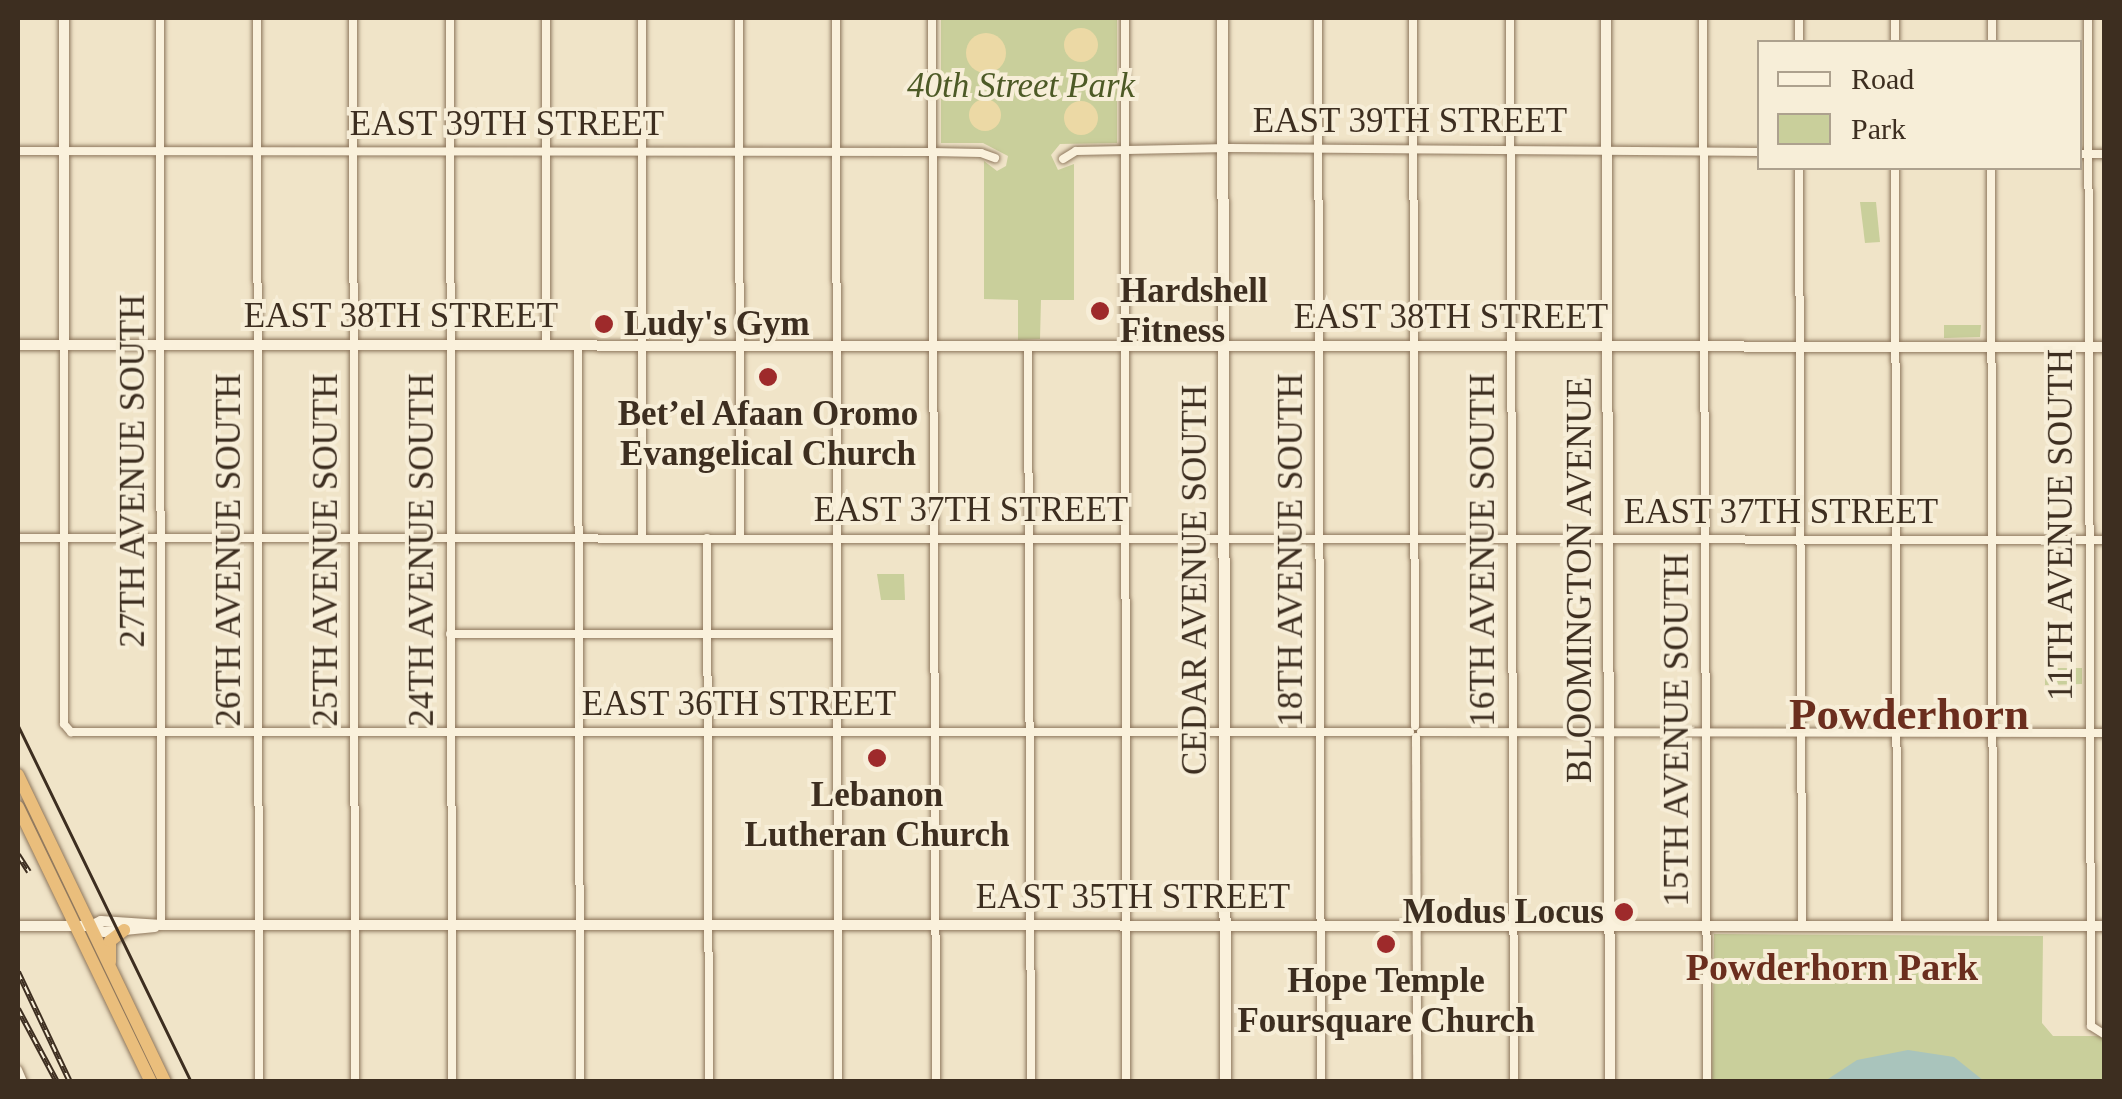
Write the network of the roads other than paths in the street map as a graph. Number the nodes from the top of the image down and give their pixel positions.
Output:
1 (64, 18) edge
2 (160, 18) edge
3 (257, 18) edge
4 (353, 18) edge
5 (450, 18) edge
6 (546, 18) edge
7 (642, 18) edge
8 (740, 18) edge
9 (836, 18) edge
10 (932, 18) edge
11 (1125, 18) edge
12 (1222, 18) edge
13 (1318, 18) edge
14 (1413, 18) edge
15 (1510, 18) edge
16 (1606, 18) edge
17 (1702, 18) edge
18 (2088, 18) edge
19 (1318, 148) junction
20 (1414, 149) junction
21 (1510, 149) junction
22 (449, 150) junction
23 (1222, 150) junction
24 (1606, 150) junction
25 (18, 151) edge
26 (64, 151) junction
27 (160, 151) junction
28 (257, 151) junction
29 (353, 151) junction
30 (546, 151) junction
31 (642, 151) junction
32 (739, 151) junction
33 (836, 151) junction
34 (1126, 151) junction
35 (932, 152) junction
36 (1703, 152) junction
37 (1757, 152) edge
38 (2083, 154) edge
39 (2104, 154) edge
40 (995, 158) dead end
41 (1063, 159) dead end
42 (1799, 170) edge
43 (1895, 170) edge
44 (1991, 170) edge
45 (449, 343) junction
46 (160, 344) junction
47 (256, 344) junction
48 (352, 344) junction
49 (546, 344) junction
50 (578, 344) junction
51 (643, 344) junction
52 (739, 344) junction
53 (835, 344) junction
54 (932, 344) junction
55 (1028, 344) junction
56 (1124, 344) junction
57 (1222, 344) junction
58 (1318, 344) junction
59 (1414, 344) junction
60 (18, 345) edge
61 (64, 345) junction
62 (1510, 345) junction
63 (1606, 345) junction
64 (1702, 346) junction
65 (1799, 346) junction
66 (1894, 346) junction
67 (1991, 346) junction
68 (2088, 347) junction
69 (2104, 347) edge
70 (449, 537) junction
71 (579, 537) junction
72 (642, 537) junction
73 (740, 537) junction
74 (18, 538) edge
75 (63, 538) junction
76 (160, 538) junction
77 (257, 538) junction
78 (353, 538) junction
79 (707, 538) junction
80 (836, 538) junction
81 (933, 538) junction
82 (1029, 538) junction
83 (1125, 538) junction
84 (1223, 538) junction
85 (1319, 538) junction
86 (1415, 538) junction
87 (1511, 539) junction
88 (1607, 539) junction
89 (1703, 539) junction
90 (1799, 539) junction
91 (1895, 540) junction
92 (1992, 540) junction
93 (2088, 540) junction
94 (2104, 540) edge
95 (450, 634) junction
96 (579, 634) junction
97 (708, 634) junction
98 (836, 634) junction
99 (257, 731) junction
100 (450, 731) junction
101 (578, 731) junction
102 (708, 731) junction
103 (836, 731) junction
104 (1126, 731) junction
105 (1223, 731) junction
106 (161, 732) junction
107 (354, 732) junction
108 (935, 732) junction
109 (1031, 732) junction
110 (1320, 732) junction
111 (1416, 732) junction
112 (1512, 732) junction
113 (1608, 732) junction
114 (1704, 732) junction
115 (1800, 732) junction
116 (1897, 732) junction
117 (1993, 733) junction
118 (2089, 733) junction
119 (2104, 733) edge
120 (18, 776) edge
121 (18, 808) edge
122 (580, 924) junction
123 (708, 924) junction
124 (935, 924) junction
125 (1031, 924) junction
126 (1126, 924) junction
127 (1224, 924) junction
128 (161, 925) junction
129 (258, 925) junction
130 (355, 925) junction
131 (450, 925) junction
132 (837, 925) junction
133 (1320, 925) junction
134 (1416, 925) junction
135 (1609, 925) junction
136 (18, 926) edge
137 (76, 926) junction
138 (92, 926) junction
139 (1513, 926) junction
140 (1706, 926) junction
141 (1802, 926) junction
142 (1897, 926) junction
143 (1993, 926) junction
144 (2091, 926) junction
145 (2104, 926) edge
146 (124, 930) junction
147 (111, 970) junction
148 (2100, 1032) edge
149 (18, 1070) edge
150 (23, 1082) edge
151 (151, 1082) edge
152 (165, 1082) edge
153 (258, 1082) edge
154 (355, 1082) edge
155 (452, 1082) edge
156 (580, 1082) edge
157 (709, 1082) edge
158 (838, 1082) edge
159 (936, 1082) edge
160 (1031, 1082) edge
161 (1126, 1082) edge
162 (1225, 1082) edge
163 (1321, 1082) edge
164 (1416, 1082) edge
165 (1514, 1082) edge
166 (1610, 1082) edge
167 (1707, 1082) edge

1 - 26 street
2 - 27 street, 27TH AVENUE SOUTH
3 - 28 street, 26TH AVENUE SOUTH
4 - 29 street, 25TH AVENUE SOUTH
5 - 22 street, 24TH AVENUE SOUTH
6 - 30 street
7 - 31 street
8 - 32 street
9 - 33 street
10 - 35 street
11 - 34 street
12 - 23 main road, CEDAR AVENUE SOUTH
13 - 19 street, 18TH AVENUE SOUTH
14 - 20 street
15 - 21 street, 16TH AVENUE SOUTH
16 - 24 street, BLOOMINGTON AVENUE
17 - 36 street, 15TH AVENUE SOUTH
18 - 38 street, 11TH AVENUE SOUTH
19 - 20 street, EAST 39TH STREET
19 - 23 street, EAST 39TH STREET
19 - 58 street, 18TH AVENUE SOUTH
20 - 21 street, EAST 39TH STREET
20 - 59 street
21 - 24 street, EAST 39TH STREET
21 - 62 street, 16TH AVENUE SOUTH
22 - 29 street, EAST 39TH STREET
22 - 30 street, EAST 39TH STREET
22 - 45 street, 24TH AVENUE SOUTH
23 - 34 street, EAST 39TH STREET
23 - 57 main road, CEDAR AVENUE SOUTH
24 - 36 street, EAST 39TH STREET
24 - 63 street, BLOOMINGTON AVENUE
25 - 26 street, EAST 39TH STREET
26 - 27 street, EAST 39TH STREET
26 - 61 street
27 - 28 street, EAST 39TH STREET
27 - 46 street, 27TH AVENUE SOUTH
28 - 29 street, EAST 39TH STREET
28 - 47 street, 26TH AVENUE SOUTH
29 - 48 street, 25TH AVENUE SOUTH
30 - 31 street, EAST 39TH STREET
30 - 49 street
31 - 32 street, EAST 39TH STREET
31 - 51 street
32 - 33 street, EAST 39TH STREET
32 - 52 street
33 - 35 street, EAST 39TH STREET
33 - 53 street
34 - 41 street, EAST 39TH STREET
34 - 56 street
35 - 40 street, EAST 39TH STREET
35 - 54 street
36 - 37 street, EAST 39TH STREET
36 - 64 street, 15TH AVENUE SOUTH
38 - 39 street
38 - 68 street, 11TH AVENUE SOUTH
42 - 65 street
43 - 66 street
44 - 67 street
45 - 48 street, EAST 38TH STREET
45 - 49 street, EAST 38TH STREET
45 - 70 street, 24TH AVENUE SOUTH
46 - 47 street, EAST 38TH STREET
46 - 61 street, EAST 38TH STREET
46 - 76 street, 27TH AVENUE SOUTH
47 - 48 street, EAST 38TH STREET
47 - 77 street, 26TH AVENUE SOUTH
48 - 78 street, 25TH AVENUE SOUTH
49 - 50 street, EAST 38TH STREET
50 - 51 street, EAST 38TH STREET
50 - 71 street
51 - 52 street, EAST 38TH STREET
51 - 72 street
52 - 53 street, EAST 38TH STREET
52 - 73 street
53 - 54 street, EAST 38TH STREET
53 - 80 street
54 - 55 street, EAST 38TH STREET
54 - 81 street
55 - 56 street, EAST 38TH STREET
55 - 82 street
56 - 57 street, EAST 38TH STREET
56 - 83 street
57 - 58 street, EAST 38TH STREET
57 - 84 main road, CEDAR AVENUE SOUTH
58 - 59 street, EAST 38TH STREET
58 - 85 street, 18TH AVENUE SOUTH
59 - 62 street, EAST 38TH STREET
59 - 86 street
60 - 61 street, EAST 38TH STREET
61 - 75 street
62 - 63 street, EAST 38TH STREET
62 - 87 street, 16TH AVENUE SOUTH
63 - 64 street, EAST 38TH STREET
63 - 88 street, BLOOMINGTON AVENUE
64 - 65 street, EAST 38TH STREET
64 - 89 street, 15TH AVENUE SOUTH
65 - 66 street, EAST 38TH STREET
65 - 90 street
66 - 67 street, EAST 38TH STREET
66 - 91 street
67 - 68 street, EAST 38TH STREET
67 - 92 street
68 - 69 street, EAST 38TH STREET
68 - 93 street, 11TH AVENUE SOUTH
70 - 71 street, EAST 37TH STREET
70 - 78 street, EAST 37TH STREET
70 - 95 street, 24TH AVENUE SOUTH
71 - 72 street, EAST 37TH STREET
71 - 96 street
72 - 79 street, EAST 37TH STREET
73 - 79 street, EAST 37TH STREET
73 - 80 street, EAST 37TH STREET
74 - 75 street, EAST 37TH STREET
75 - 76 street, EAST 37TH STREET
75 - 106 street, EAST 36TH STREET
76 - 77 street, EAST 37TH STREET
76 - 106 street, 27TH AVENUE SOUTH
77 - 78 street, EAST 37TH STREET
77 - 99 street, 26TH AVENUE SOUTH
78 - 107 street, 25TH AVENUE SOUTH
79 - 97 street
80 - 81 street, EAST 37TH STREET
80 - 98 street
81 - 82 street, EAST 37TH STREET
81 - 108 street
82 - 83 street, EAST 37TH STREET
82 - 109 street
83 - 84 street, EAST 37TH STREET
83 - 104 street
84 - 85 street, EAST 37TH STREET
84 - 105 main road, CEDAR AVENUE SOUTH
85 - 86 street, EAST 37TH STREET
85 - 110 street, 18TH AVENUE SOUTH
86 - 87 street, EAST 37TH STREET
86 - 111 street
87 - 88 street, EAST 37TH STREET
87 - 112 street, 16TH AVENUE SOUTH
88 - 89 street, EAST 37TH STREET
88 - 113 street, BLOOMINGTON AVENUE
89 - 90 street, EAST 37TH STREET
89 - 114 street, 15TH AVENUE SOUTH
90 - 91 street, EAST 37TH STREET
90 - 115 street
91 - 92 street, EAST 37TH STREET
91 - 116 street
92 - 93 street, EAST 37TH STREET
92 - 117 street
93 - 94 street, EAST 37TH STREET
93 - 118 street, 11TH AVENUE SOUTH
95 - 96 street
95 - 100 street, 24TH AVENUE SOUTH
96 - 97 street
96 - 101 street
97 - 98 street
97 - 102 street
98 - 103 street
99 - 106 street, EAST 36TH STREET
99 - 107 street, EAST 36TH STREET
99 - 129 street, 26TH AVENUE SOUTH
100 - 101 street, EAST 36TH STREET
100 - 107 street, EAST 36TH STREET
100 - 131 street, 24TH AVENUE SOUTH
101 - 102 street, EAST 36TH STREET
101 - 122 street
102 - 103 street, EAST 36TH STREET
102 - 123 street
103 - 108 street, EAST 36TH STREET
103 - 132 street
104 - 105 street, EAST 36TH STREET
104 - 109 street, EAST 36TH STREET
104 - 126 street
105 - 110 street, EAST 36TH STREET
105 - 127 main road, CEDAR AVENUE SOUTH
106 - 128 street, 27TH AVENUE SOUTH
107 - 130 street, 25TH AVENUE SOUTH
108 - 109 street, EAST 36TH STREET
108 - 124 street
109 - 125 street
110 - 111 street, EAST 36TH STREET
110 - 133 street, 18TH AVENUE SOUTH
111 - 112 street, EAST 36TH STREET
111 - 134 street
112 - 113 street, EAST 36TH STREET
112 - 139 street, 16TH AVENUE SOUTH
113 - 114 street, EAST 36TH STREET
113 - 135 street, BLOOMINGTON AVENUE
114 - 115 street, EAST 36TH STREET
114 - 140 street, 15TH AVENUE SOUTH
115 - 116 street, EAST 36TH STREET
115 - 141 street
116 - 117 street, EAST 36TH STREET
116 - 142 street
117 - 118 street, EAST 36TH STREET
117 - 143 street
118 - 119 street, EAST 36TH STREET
118 - 144 street, 11TH AVENUE SOUTH
120 - 138 highway
121 - 137 highway
122 - 123 street, EAST 35TH STREET
122 - 131 street, EAST 35TH STREET
122 - 156 street
123 - 132 street, EAST 35TH STREET
123 - 157 street
124 - 125 street, EAST 35TH STREET
124 - 132 street, EAST 35TH STREET
124 - 159 street
125 - 126 street, EAST 35TH STREET
125 - 160 street
126 - 127 street, EAST 35TH STREET
126 - 161 street
127 - 133 street, EAST 35TH STREET
127 - 162 main road, CEDAR AVENUE SOUTH
128 - 129 street, EAST 35TH STREET
128 - 138 street, EAST 35TH STREET
128 - 146 street, EAST 35TH STREET
129 - 130 street, EAST 35TH STREET
129 - 153 street, 26TH AVENUE SOUTH
130 - 131 street, EAST 35TH STREET
130 - 154 street, 25TH AVENUE SOUTH
131 - 155 street, 24TH AVENUE SOUTH
132 - 158 street
133 - 134 street, EAST 35TH STREET
133 - 163 street, 18TH AVENUE SOUTH
134 - 139 street, EAST 35TH STREET
134 - 164 street
135 - 139 street, EAST 35TH STREET
135 - 140 street, EAST 35TH STREET
135 - 166 street, BLOOMINGTON AVENUE
136 - 137 street, EAST 35TH STREET
137 - 138 street, EAST 35TH STREET
137 - 151 highway
138 - 146 street, EAST 35TH STREET
138 - 147 highway
139 - 165 street, 16TH AVENUE SOUTH
140 - 141 street, EAST 35TH STREET
140 - 167 street, 15TH AVENUE SOUTH
141 - 142 street, EAST 35TH STREET
142 - 143 street, EAST 35TH STREET
143 - 144 street, EAST 35TH STREET
144 - 145 street, EAST 35TH STREET
144 - 148 street, 11TH AVENUE SOUTH
146 - 147 highway
147 - 152 highway
149 - 150 street

